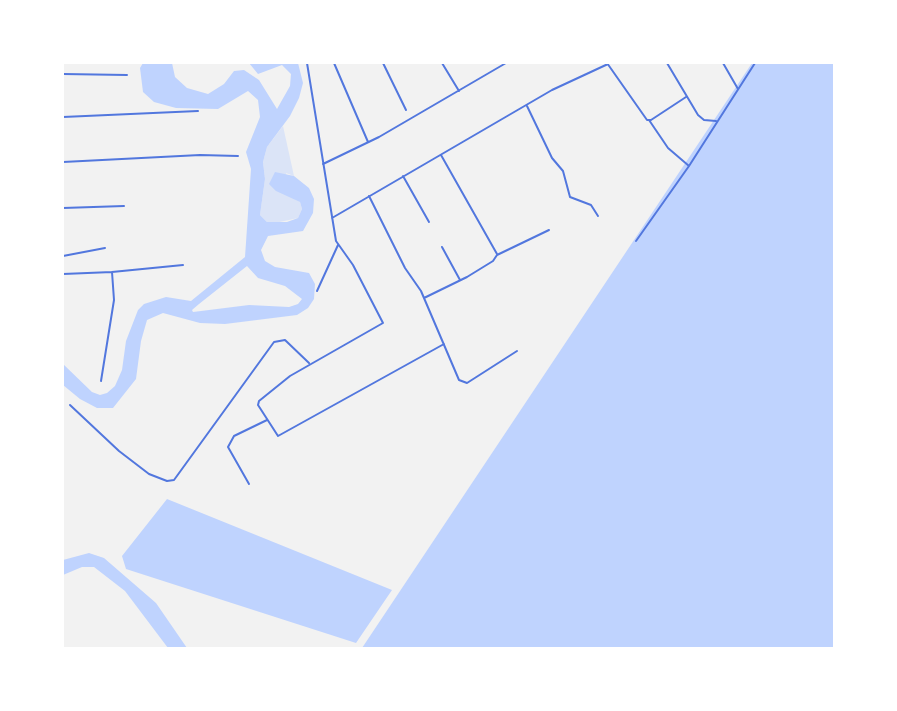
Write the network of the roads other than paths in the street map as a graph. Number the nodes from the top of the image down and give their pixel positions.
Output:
1 (307, 63) edge
2 (334, 63) edge
3 (383, 63) edge
4 (442, 63) edge
5 (506, 63) edge
6 (667, 63) edge
7 (723, 63) edge
8 (755, 63) edge
9 (499, 64) edge
10 (607, 64) edge
11 (63, 74) edge
12 (127, 75) dead end
13 (459, 90) junction
14 (738, 90) junction
15 (686, 97) junction
16 (527, 104) junction
17 (406, 110) dead end
18 (198, 111) dead end
19 (63, 117) edge
20 (649, 120) junction
21 (717, 122) junction
22 (368, 142) junction
23 (441, 155) junction
24 (238, 156) dead end
25 (63, 162) edge
26 (323, 164) junction
27 (689, 166) junction
28 (403, 176) junction
29 (369, 196) junction
30 (124, 206) dead end
31 (63, 208) edge
32 (598, 216) dead end
33 (332, 218) junction
34 (429, 222) dead end
35 (549, 230) dead end
36 (636, 241) dead end
37 (338, 245) junction
38 (442, 247) dead end
39 (105, 248) dead end
40 (497, 255) junction
41 (63, 256) edge
42 (183, 265) dead end
43 (112, 272) junction
44 (63, 274) edge
45 (460, 280) junction
46 (317, 291) dead end
47 (424, 298) junction
48 (444, 344) junction
49 (517, 351) dead end
50 (309, 363) junction
51 (101, 381) dead end
52 (70, 405) dead end
53 (267, 420) junction
54 (249, 484) dead end

1 - 26 street
2 - 22 street
3 - 17 street
4 - 13 street
5 - 9 street
6 - 15 street
7 - 14 street
8 - 14 street
9 - 13 street
10 - 16 street
10 - 20 street
11 - 12 street
13 - 22 street
14 - 21 street
15 - 20 street
15 - 21 street
16 - 23 street
16 - 32 street
18 - 19 street
20 - 27 street
21 - 27 street
22 - 26 street
23 - 28 street
23 - 40 street
24 - 25 street
26 - 33 street
27 - 36 street
28 - 29 street
28 - 34 street
29 - 33 street
29 - 47 street
30 - 31 street
33 - 37 street
35 - 40 street
37 - 46 street
37 - 50 street
38 - 45 street
39 - 41 street
40 - 45 street
42 - 43 street
43 - 44 street
43 - 51 street
45 - 47 street
47 - 48 street
48 - 49 street
48 - 53 street
50 - 52 street
50 - 53 street
53 - 54 street

